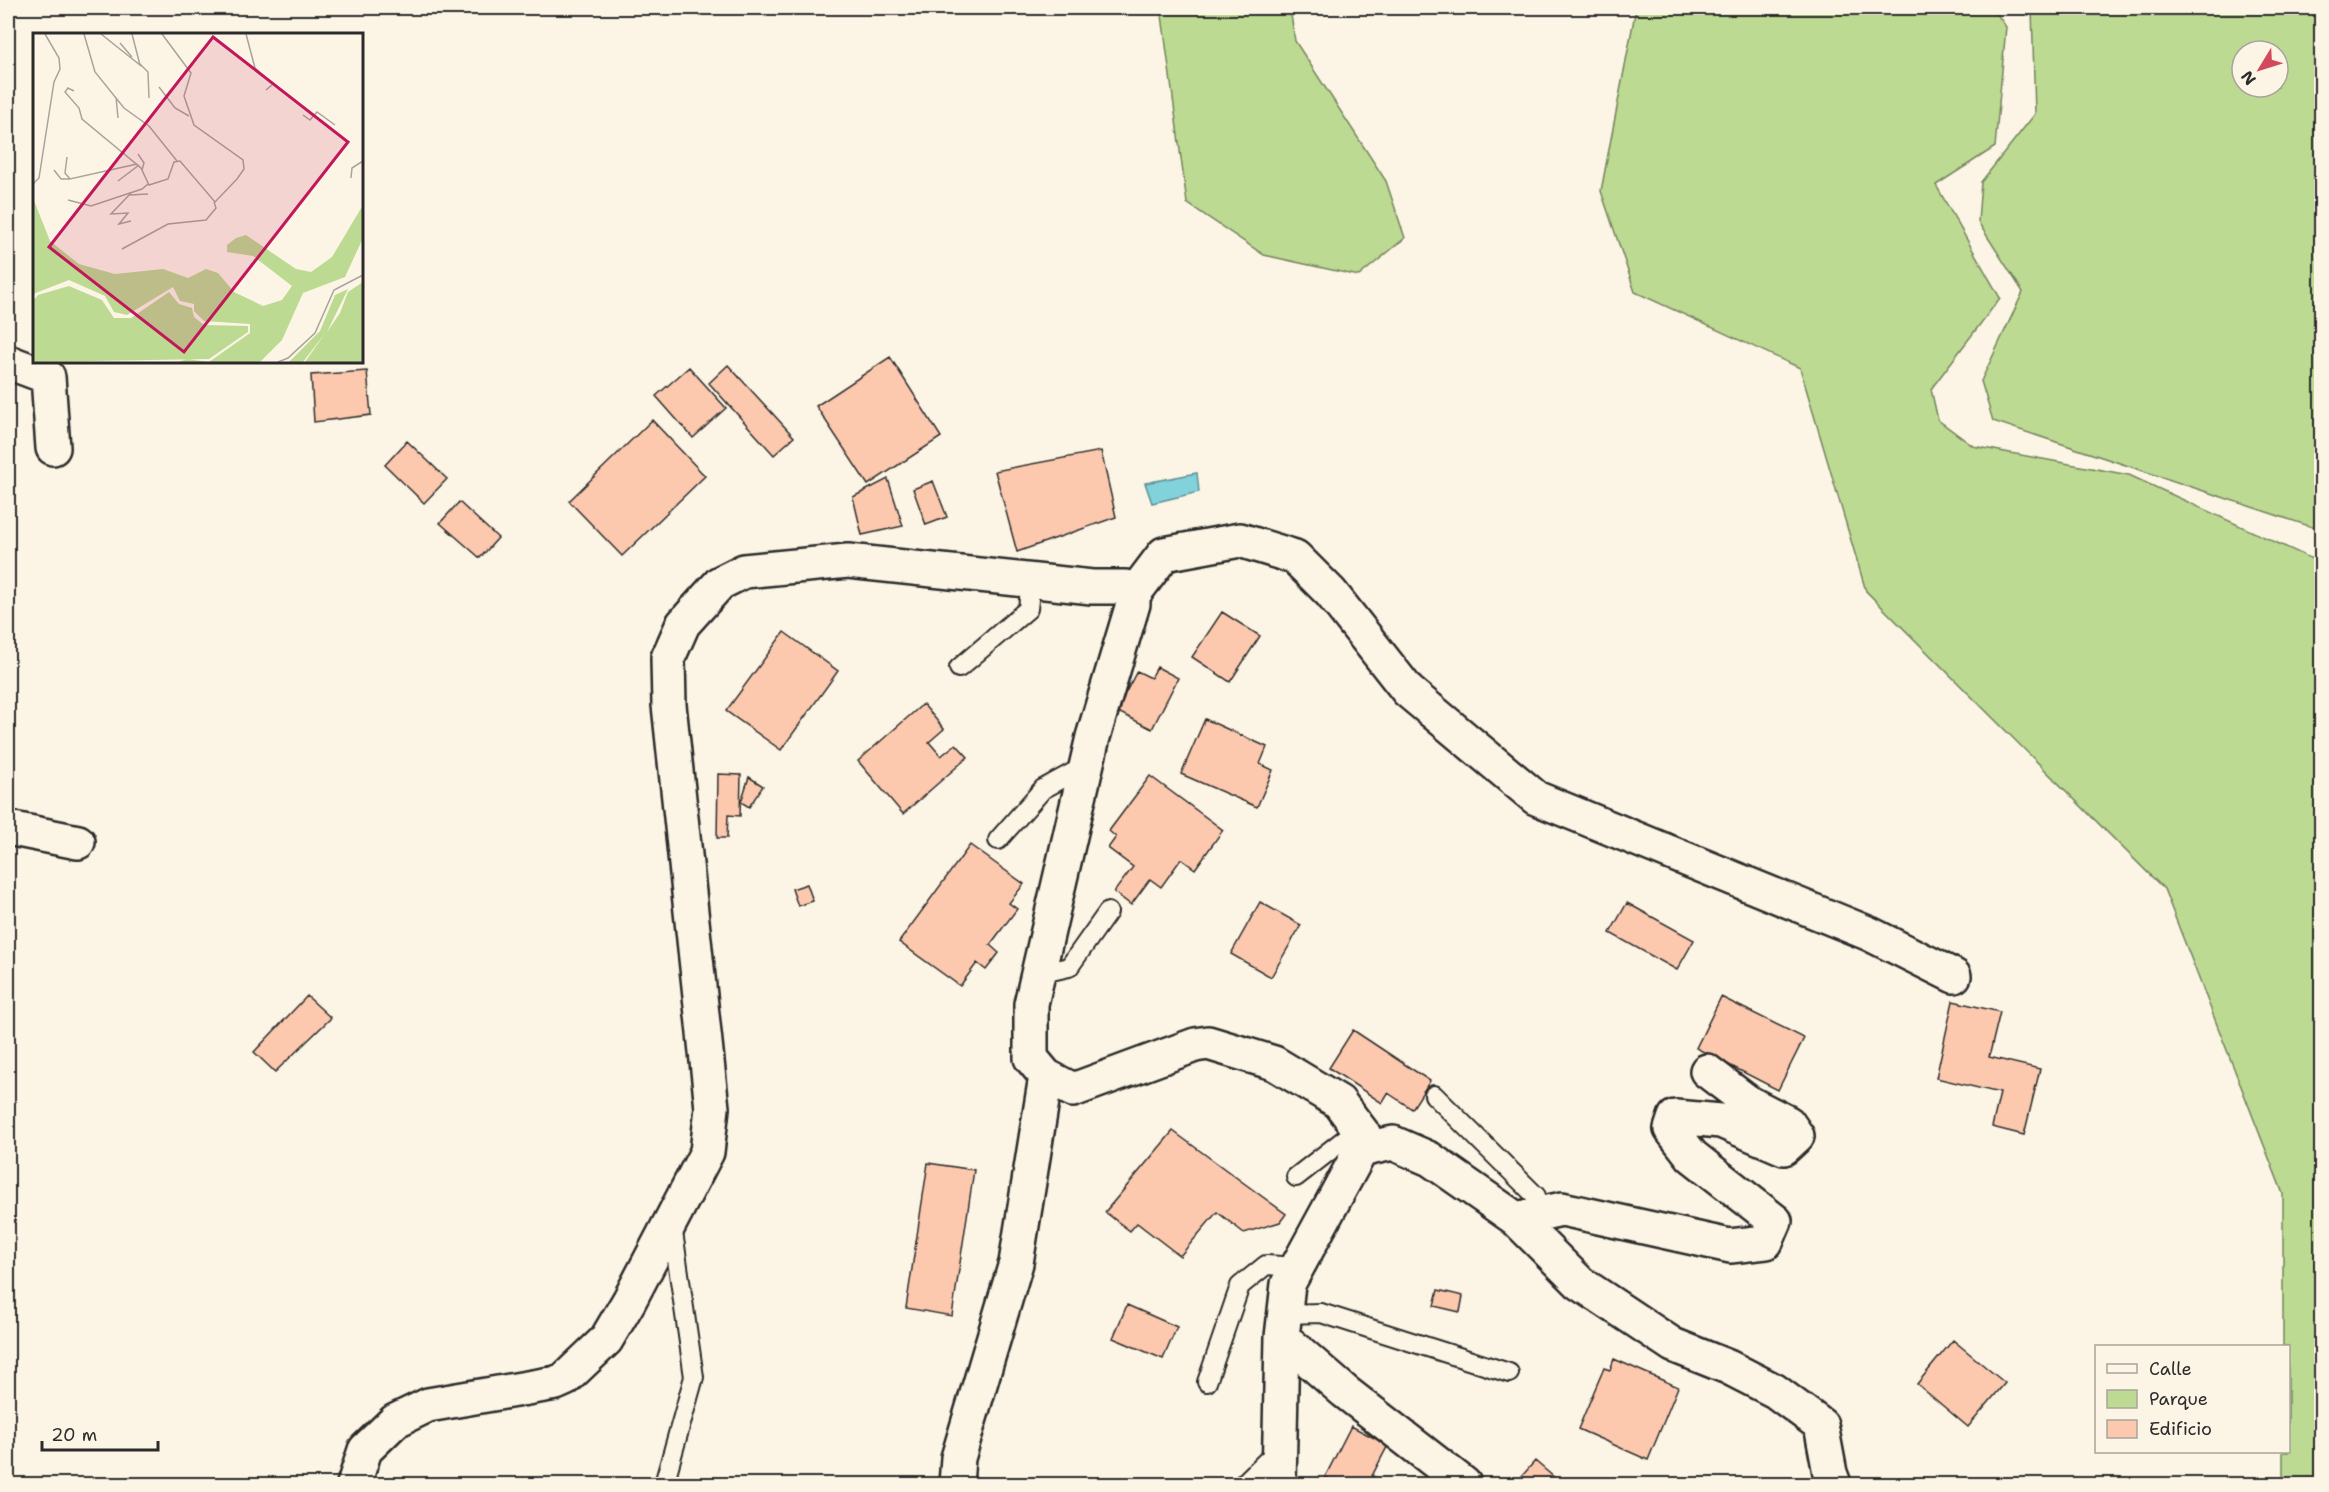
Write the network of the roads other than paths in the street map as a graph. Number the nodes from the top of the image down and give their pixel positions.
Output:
1 (8, 362) edge
2 (53, 448) dead end
3 (1031, 580) junction
4 (1133, 595) junction
5 (958, 668) dead end
6 (1087, 765) junction
7 (8, 828) edge
8 (998, 840) dead end
9 (78, 842) dead end
10 (1108, 912) dead end
11 (1038, 974) junction
12 (1954, 976) dead end
13 (1707, 1071) dead end
14 (1046, 1076) junction
15 (1434, 1095) dead end
16 (1360, 1139) junction
17 (1296, 1178) dead end
18 (1528, 1216) junction
19 (671, 1220) junction
20 (1297, 1267) junction
21 (1283, 1326) junction
22 (1509, 1372) dead end
23 (1208, 1382) dead end
24 (1280, 1448) junction
25 (354, 1485) edge
26 (664, 1485) edge
27 (956, 1485) edge
28 (1243, 1485) edge
29 (1279, 1485) edge
30 (1464, 1485) edge
31 (1834, 1485) edge

1 - 2 street
3 - 4 street
3 - 5 lane
3 - 19 street
4 - 6 street
4 - 12 street
6 - 8 lane
6 - 11 street
7 - 9 street
10 - 11 lane
11 - 14 street
13 - 18 street
14 - 16 street
14 - 27 street
15 - 18 lane
16 - 17 lane
16 - 18 street
16 - 20 street
18 - 31 street
19 - 25 street
19 - 26 lane
20 - 21 street
20 - 23 lane
21 - 22 lane
21 - 24 street
21 - 30 street
24 - 28 lane
24 - 29 street

